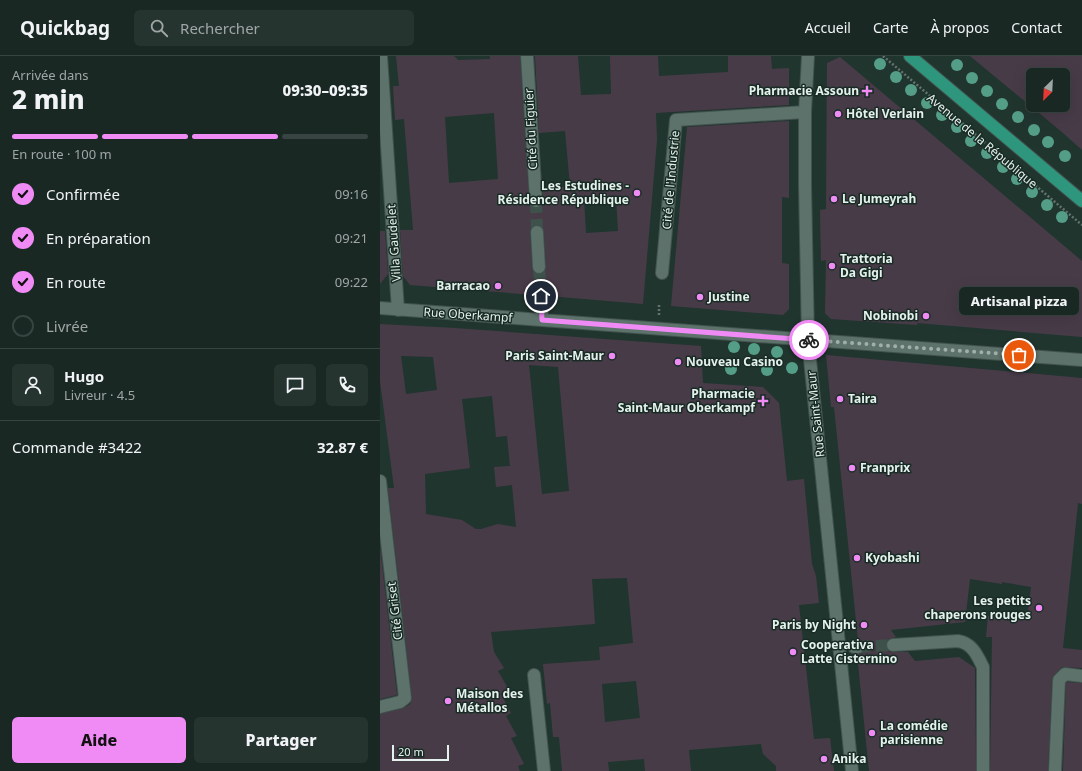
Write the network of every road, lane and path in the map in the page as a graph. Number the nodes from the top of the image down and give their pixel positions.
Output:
1 (381, 56) edge
2 (527, 56) edge
3 (808, 56) edge
4 (883, 56) edge
5 (910, 56) edge
6 (381, 72) edge
7 (805, 112) junction
8 (536, 201) tunnel mouth
9 (1082, 202) edge
10 (1082, 225) edge
11 (537, 232) tunnel mouth
12 (539, 267) tunnel mouth
13 (662, 273) dead end
14 (541, 296) tunnel mouth
15 (380, 308) edge
16 (398, 310) junction
17 (542, 320) junction
18 (808, 340) junction
19 (1082, 360) edge
20 (380, 481) edge
21 (893, 645) tunnel mouth
22 (534, 675) dead end
23 (1082, 676) edge
24 (380, 707) edge
25 (544, 771) edge
26 (852, 771) edge
27 (983, 771) edge
28 (1055, 771) edge

1 - 6 street, Villa Gaudelet
2 - 8 street, Cité du Figuier
3 - 7 street, Rue Saint-Maur
4 - 10 path, Avenue de la République
5 - 9 main road, Avenue de la République
6 - 16 street, Villa Gaudelet
7 - 13 street, Cité de l'Industrie
7 - 18 street, Rue Saint-Maur
11 - 12 street
14 - 17 street
15 - 16 street, Rue Oberkampf
16 - 17 street, Rue Oberkampf
17 - 18 street, Rue Oberkampf
18 - 19 street, Rue Oberkampf
18 - 26 street, Rue Saint-Maur
20 - 24 street, Cité Griset
21 - 27 street
22 - 25 street
23 - 28 street

